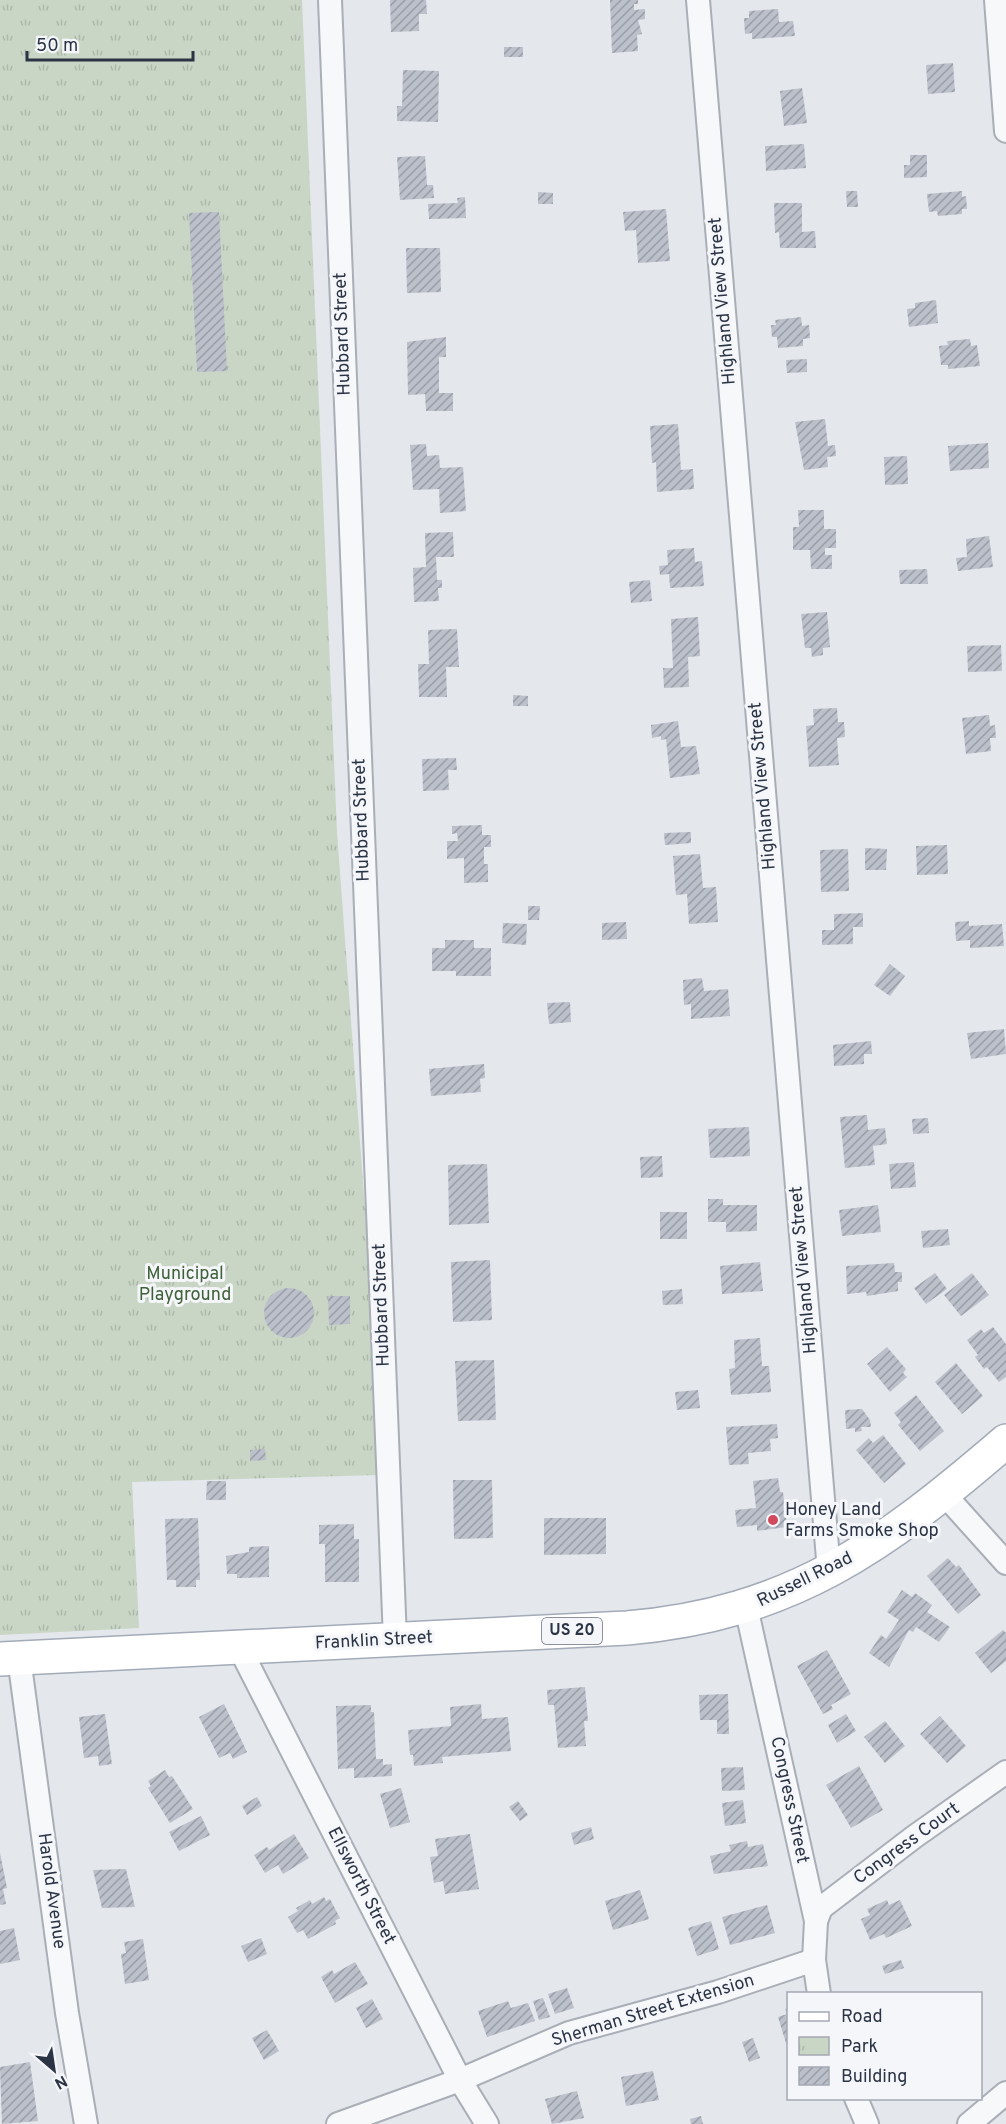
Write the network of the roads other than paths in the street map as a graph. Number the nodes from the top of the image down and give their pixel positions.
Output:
1 (330, 0) edge
2 (698, 0) edge
3 (996, 0) edge
4 (1006, 131) edge
5 (1006, 1441) edge
6 (944, 1494) junction
7 (1006, 1563) edge
8 (829, 1571) junction
9 (746, 1607) junction
10 (395, 1640) junction
11 (239, 1647) junction
12 (9, 1658) edge
13 (1006, 1772) edge
14 (816, 1921) junction
15 (814, 1960) junction
16 (819, 1992) edge
17 (460, 2080) junction
18 (1006, 2093) edge
19 (857, 2100) edge
20 (86, 2124) edge
21 (338, 2124) edge
22 (487, 2124) edge
23 (867, 2124) edge
24 (969, 2124) edge

1 - 10 street, Hubbard Street
2 - 8 street, Highland View Street
3 - 4 street
5 - 6 main road, Russell Road / US 20
6 - 7 street
6 - 8 main road, Russell Road / US 20
8 - 9 main road, Russell Road / US 20
9 - 10 main road, Franklin Street / US 20
9 - 14 street, Congress Street
10 - 11 main road, Franklin Street / US 20
11 - 12 main road, Franklin Street / US 20
11 - 17 street, Ellsworth Street
12 - 20 street, Harold Avenue
13 - 14 street, Congress Court
14 - 15 street, Congress Street
15 - 16 street, Congress Street
15 - 17 street, Sherman Street Extension
17 - 21 street
17 - 22 street, Ellsworth Street
18 - 24 street
19 - 23 street

